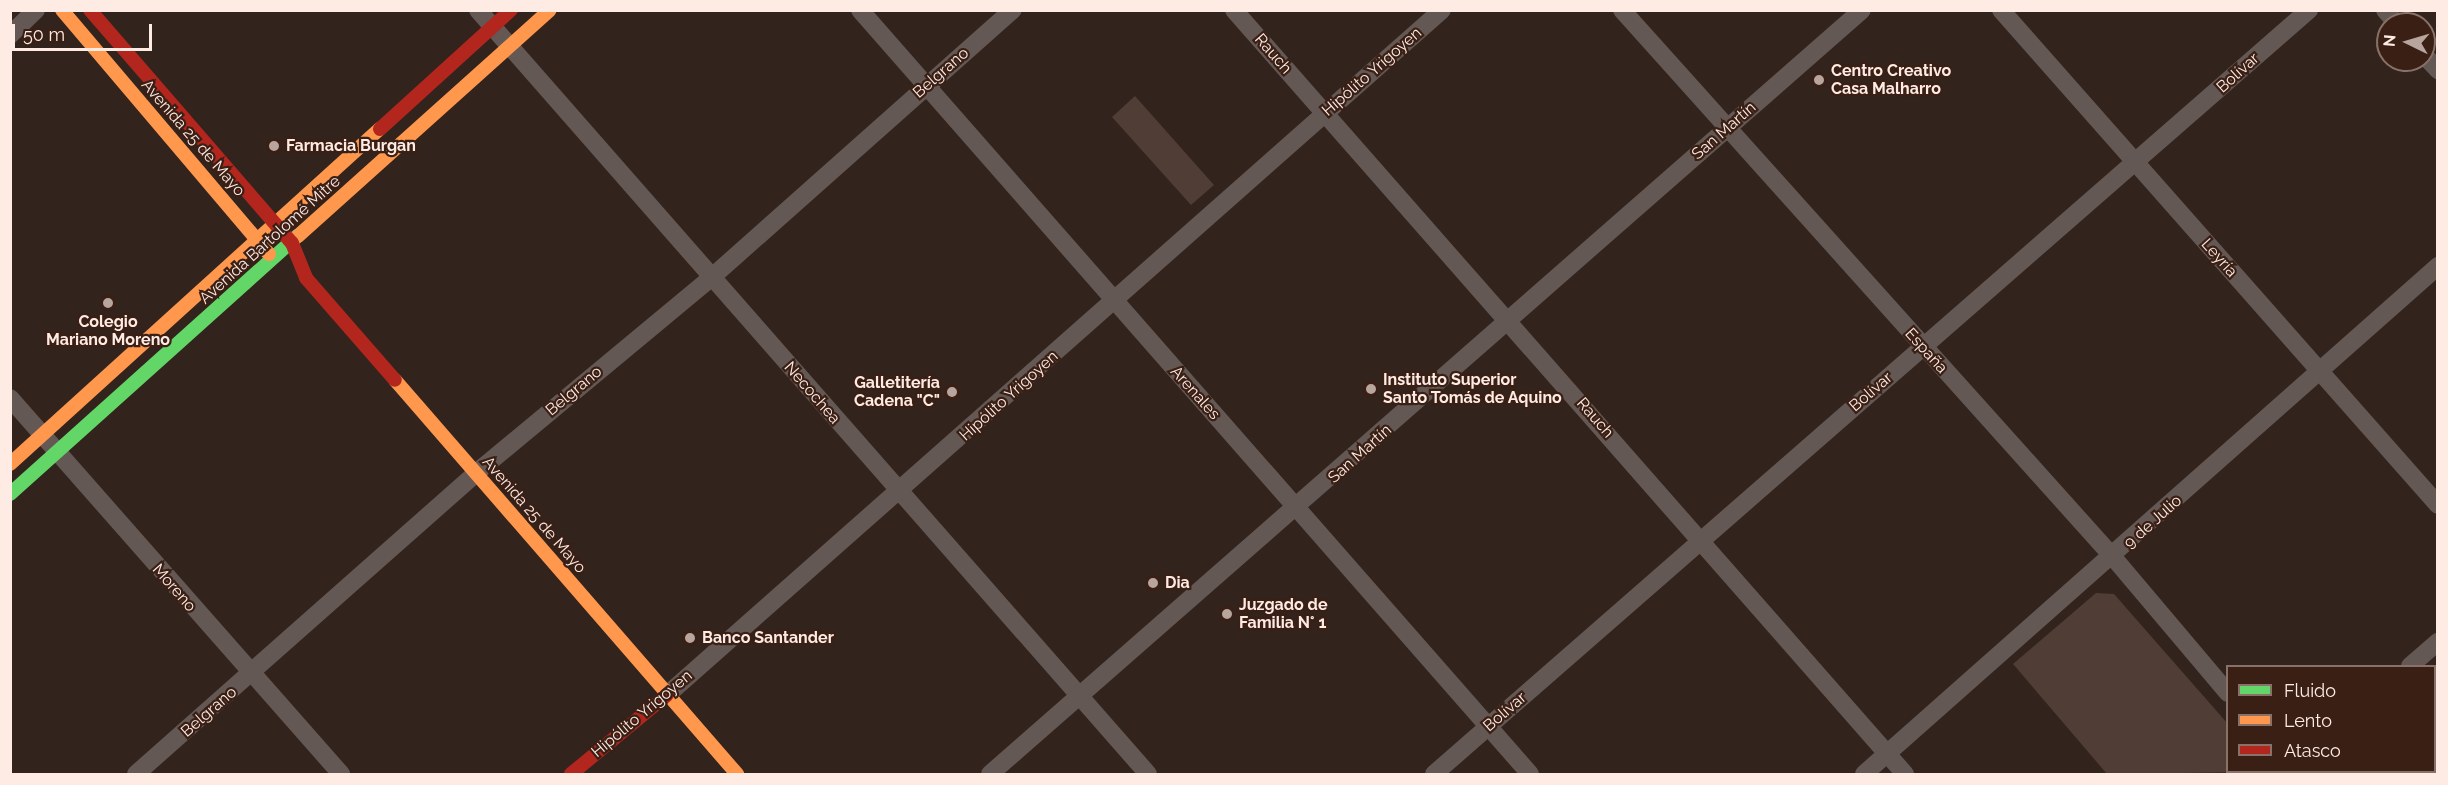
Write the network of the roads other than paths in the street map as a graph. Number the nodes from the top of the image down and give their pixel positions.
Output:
1 (36, 10) edge
2 (62, 10) edge
3 (90, 10) edge
4 (478, 10) edge
5 (511, 10) edge
6 (550, 10) edge
7 (860, 10) edge
8 (1013, 10) edge
9 (1234, 10) edge
10 (1442, 10) edge
11 (1622, 10) edge
12 (1862, 10) edge
13 (2001, 10) edge
14 (2309, 10) edge
15 (493, 27) junction
16 (10, 35) edge
17 (510, 47) junction
18 (926, 86) junction
19 (1324, 114) junction
20 (1728, 127) junction
21 (2135, 165) junction
22 (275, 225) junction
23 (258, 240) junction
24 (292, 243) junction
25 (273, 259) junction
26 (2438, 266) edge
27 (711, 277) junction
28 (306, 278) junction
29 (1115, 303) junction
30 (1511, 320) junction
31 (1922, 347) junction
32 (2322, 371) junction
33 (10, 398) edge
34 (42, 436) junction
35 (56, 453) junction
36 (10, 464) edge
37 (476, 473) junction
38 (10, 494) edge
39 (899, 494) junction
40 (2438, 505) edge
41 (1299, 509) junction
42 (1700, 541) junction
43 (2113, 557) junction
44 (2438, 642) edge
45 (2411, 665) edge
46 (250, 675) junction
47 (2226, 691) edge
48 (667, 695) junction
49 (1080, 696) junction
50 (1489, 727) junction
51 (1887, 755) junction
52 (136, 774) edge
53 (341, 774) edge
54 (571, 774) edge
55 (737, 774) edge
56 (990, 774) edge
57 (1148, 774) edge
58 (1434, 774) edge
59 (1530, 774) edge
60 (1864, 774) edge
61 (1905, 774) edge

1 - 16 street
2 - 23 main road, Avenida 25 de Mayo
3 - 22 main road, Avenida 25 de Mayo
4 - 15 street, Necochea
5 - 15 main road, Avenida Bartolomé Mitre
6 - 17 main road, Avenida Bartolomé Mitre
7 - 18 street, Arenales
8 - 18 street, Belgrano
9 - 19 street, Rauch
10 - 19 street, Hipólito Yrigoyen
11 - 20 street, España
12 - 20 street, San Martín
13 - 21 street, Leyría
14 - 21 street, Bolívar
15 - 17 street, Necochea
15 - 22 main road, Avenida Bartolomé Mitre
17 - 24 main road, Avenida Bartolomé Mitre
17 - 27 street, Necochea
18 - 27 street, Belgrano
18 - 29 street, Arenales
19 - 29 street, Hipólito Yrigoyen
19 - 30 street, Rauch
20 - 30 street, San Martín
20 - 31 street, España
21 - 31 street, Bolívar
21 - 32 street, Leyría
22 - 23 main road, Avenida Bartolomé Mitre
22 - 24 main road, Avenida 25 de Mayo
23 - 25 main road, Avenida 25 de Mayo
23 - 34 main road, Avenida Bartolomé Mitre
24 - 25 main road, Avenida Bartolomé Mitre
24 - 28 main road, Avenida 25 de Mayo
25 - 28 main road, Avenida 25 de Mayo
25 - 35 main road, Avenida Bartolomé Mitre
26 - 32 street, 9 de Julio
27 - 37 street, Belgrano
27 - 39 street, Necochea
28 - 37 main road, Avenida 25 de Mayo
29 - 39 street, Hipólito Yrigoyen
29 - 41 street, Arenales
30 - 41 street, San Martín
30 - 42 street, Rauch
31 - 42 street, Bolívar
31 - 43 street, España
32 - 40 street, Leyría
32 - 43 street, 9 de Julio
33 - 34 street, Moreno
34 - 35 street, Moreno
34 - 36 main road, Avenida Bartolomé Mitre
35 - 38 main road, Avenida Bartolomé Mitre
35 - 46 street, Moreno
37 - 46 street, Belgrano
37 - 48 main road, Avenida 25 de Mayo
39 - 48 street, Hipólito Yrigoyen
39 - 49 street, Necochea
41 - 49 street, San Martín
41 - 50 street, Arenales
42 - 50 street, Bolívar
42 - 51 street, Rauch
43 - 47 street, España
43 - 51 street, 9 de Julio
44 - 45 street
46 - 52 street, Belgrano
46 - 53 street, Moreno
48 - 54 main road, Hipólito Yrigoyen
48 - 55 main road, Avenida 25 de Mayo
49 - 56 street, San Martín
49 - 57 street, Necochea
50 - 58 street, Bolívar
50 - 59 street, Arenales
51 - 60 street, 9 de Julio
51 - 61 street, Rauch

